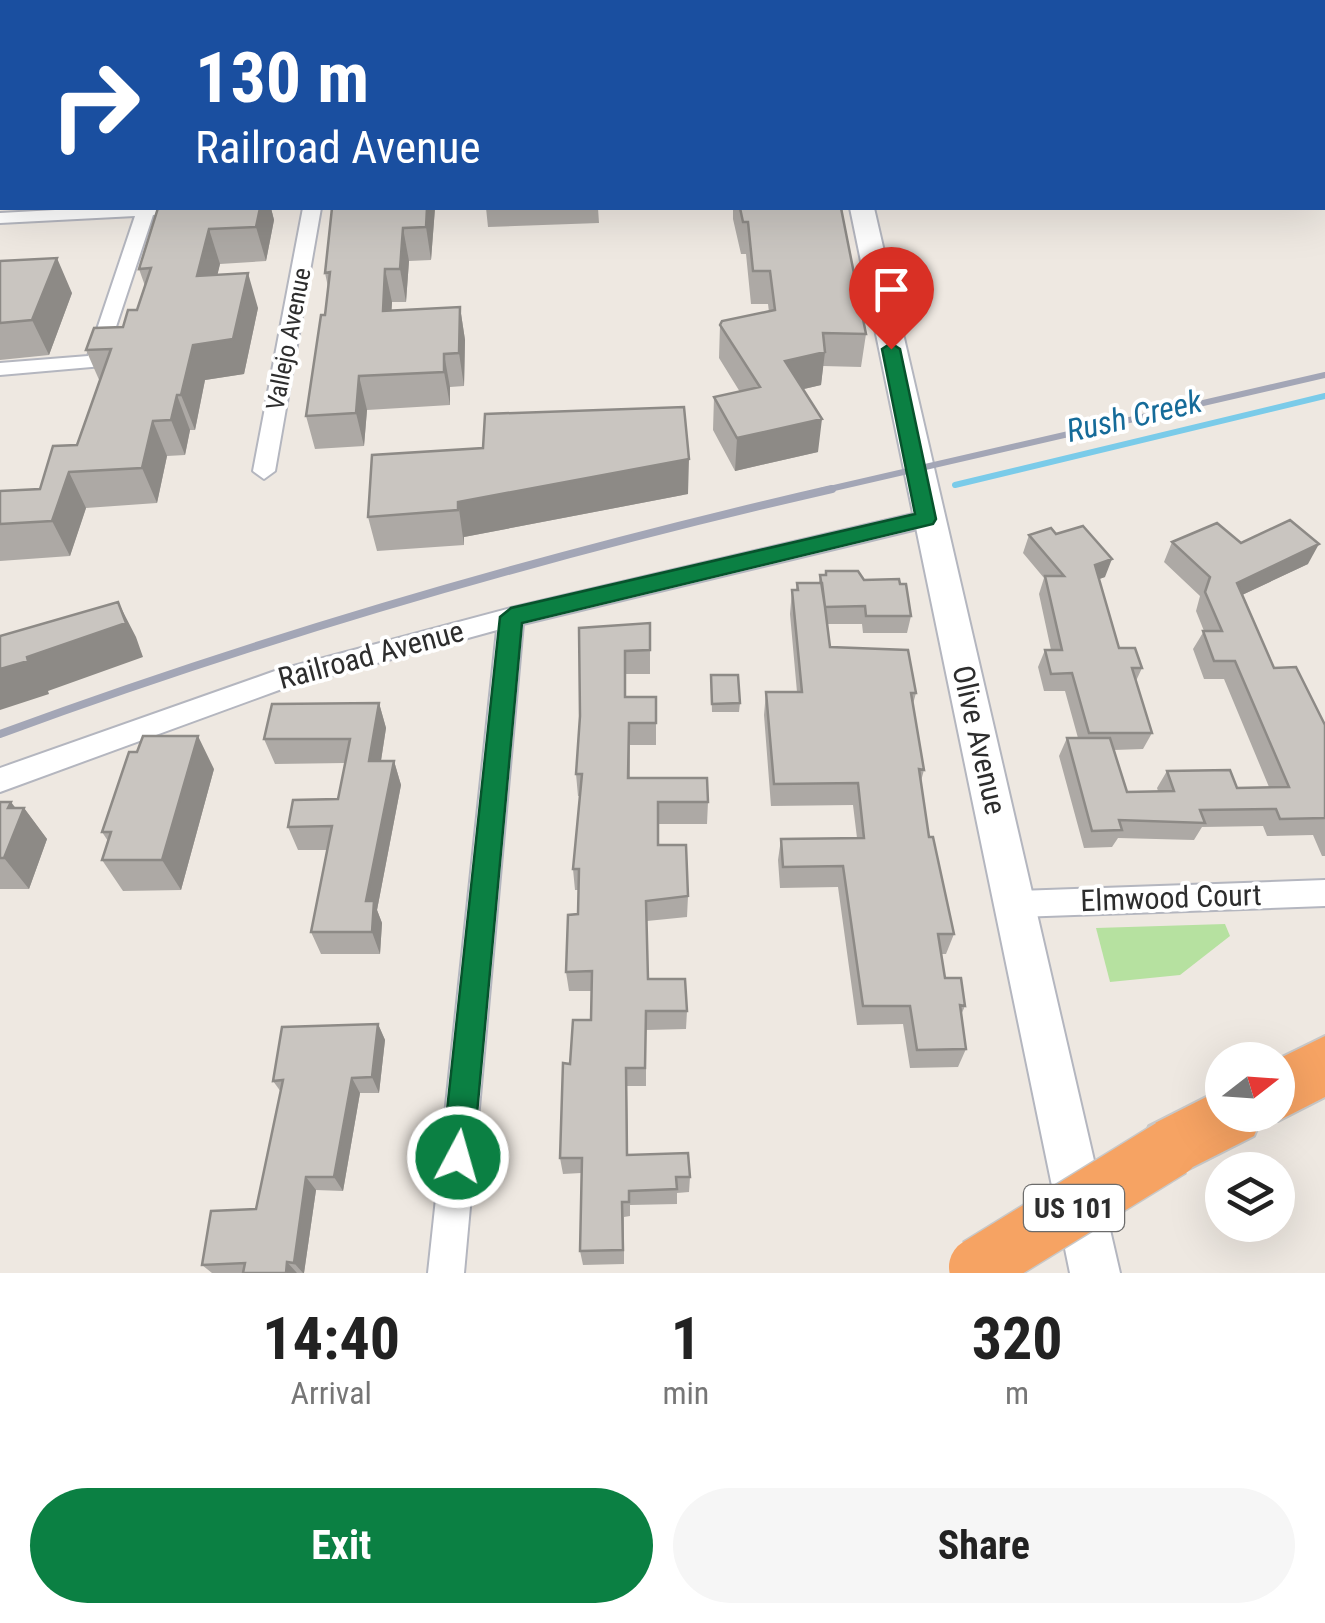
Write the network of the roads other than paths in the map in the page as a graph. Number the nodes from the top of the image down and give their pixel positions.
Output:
1 (146, 210) edge
2 (312, 210) edge
3 (862, 210) edge
4 (0, 218) edge
5 (0, 369) edge
6 (264, 471) dead end
7 (926, 519) junction
8 (511, 617) junction
9 (0, 780) edge
10 (1325, 893) edge
11 (1018, 904) junction
12 (1325, 1065) edge
13 (1295, 1082) edge
14 (1205, 1130) edge
15 (973, 1270) edge
16 (446, 1273) edge
17 (1095, 1273) edge

1 - 4 street
1 - 5 street
2 - 6 street, Vallejo Avenue
3 - 7 street, Olive Avenue
7 - 8 street, Railroad Avenue
7 - 11 street, Olive Avenue
8 - 9 street, Railroad Avenue
8 - 16 street
10 - 11 street, Elmwood Court
11 - 17 street, Olive Avenue
12 - 13 highway
14 - 15 highway, US 101, bridge

